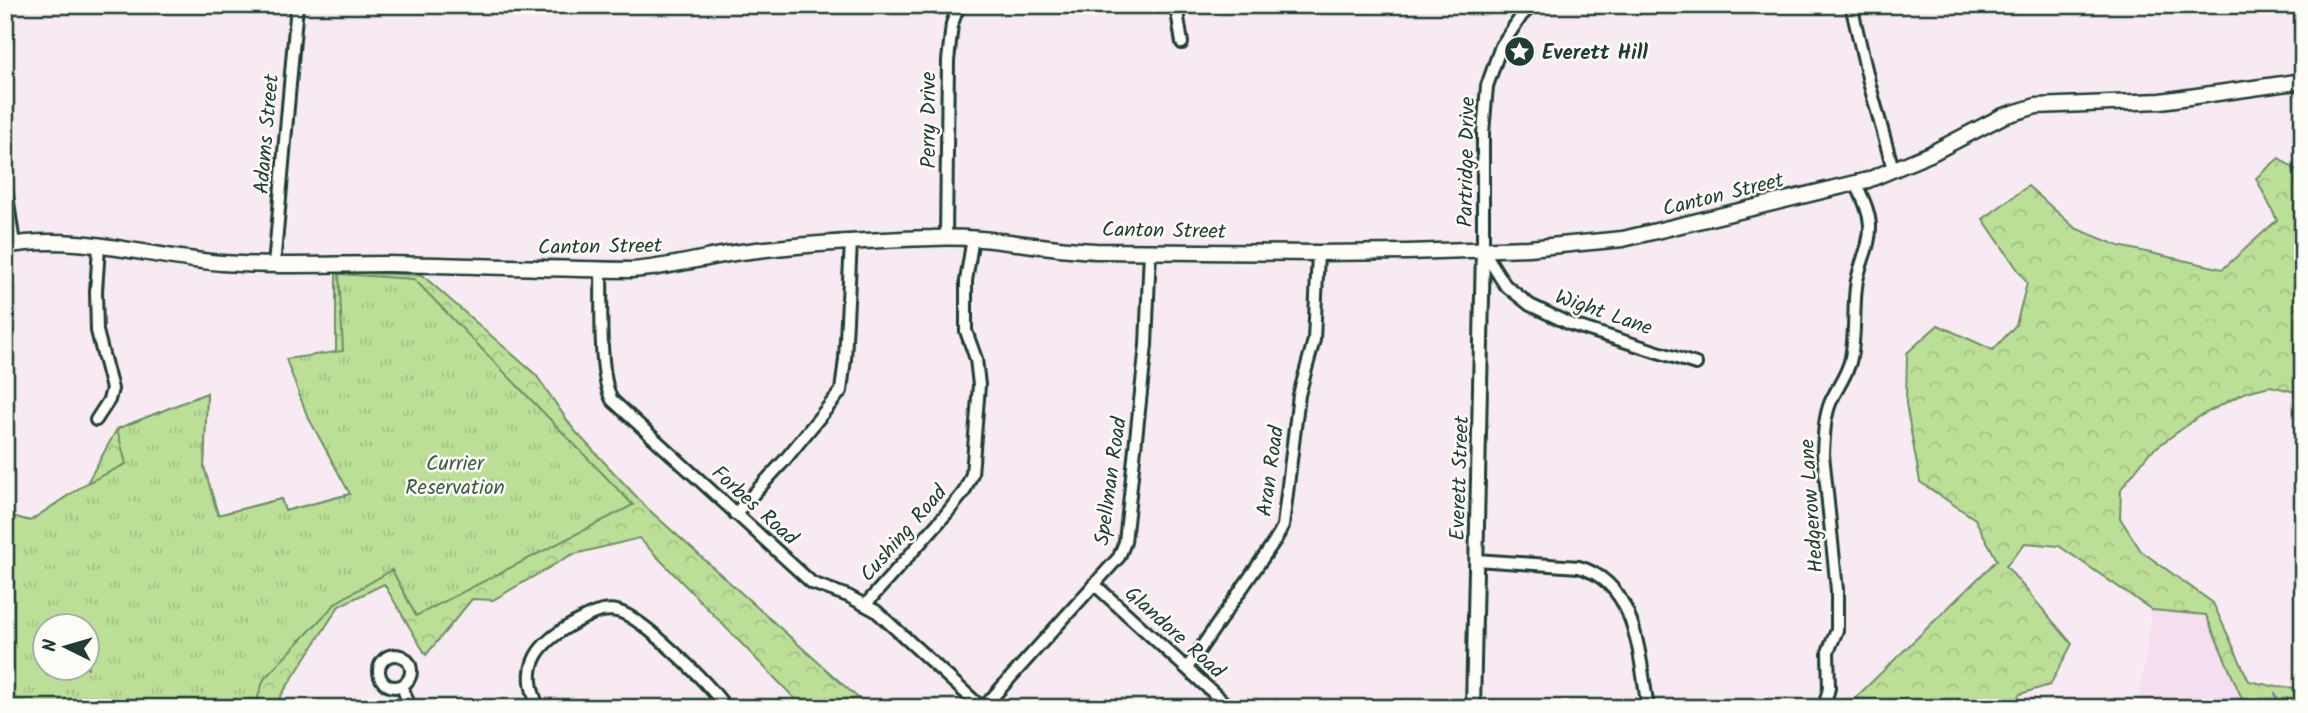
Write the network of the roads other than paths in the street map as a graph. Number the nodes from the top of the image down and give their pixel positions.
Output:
1 (297, 5) edge
2 (959, 5) edge
3 (1176, 5) edge
4 (1534, 5) edge
5 (1851, 5) edge
6 (1182, 43) dead end
7 (2303, 81) edge
8 (1893, 169) junction
9 (5, 182) edge
10 (1856, 184) junction
11 (946, 237) junction
12 (973, 237) junction
13 (851, 242) junction
14 (10, 245) edge
15 (99, 247) junction
16 (1483, 250) junction
17 (1150, 251) junction
18 (1318, 253) junction
19 (274, 266) junction
20 (601, 270) junction
21 (1696, 364) dead end
22 (96, 420) dead end
23 (735, 513) junction
24 (1476, 561) junction
25 (1094, 584) junction
26 (866, 604) junction
27 (1187, 668) junction
28 (401, 686) dead end
29 (410, 708) edge
30 (539, 708) edge
31 (726, 708) edge
32 (982, 708) edge
33 (1230, 708) edge
34 (1473, 708) edge
35 (1648, 708) edge
36 (1824, 708) edge

1 - 19 street, Adams Street
2 - 11 street, Perry Drive
3 - 6 street
4 - 16 street, Partridge Drive
5 - 8 street
7 - 8 main road, Canton Street
8 - 10 main road, Canton Street
9 - 14 street
10 - 16 main road, Canton Street
10 - 36 street, Hedgerow Lane
11 - 12 main road, Canton Street
11 - 13 main road, Canton Street
12 - 17 main road, Canton Street
12 - 26 street, Cushing Road
13 - 20 main road, Canton Street
13 - 23 street
14 - 15 main road, Canton Street
15 - 19 main road, Canton Street
15 - 22 street
16 - 18 main road, Canton Street
16 - 21 street, Wight Lane
16 - 24 street, Everett Street
17 - 18 main road, Canton Street
17 - 25 street, Spellman Road
18 - 27 street, Aran Road
19 - 20 main road, Canton Street
20 - 23 street, Forbes Road
23 - 26 street, Forbes Road
24 - 34 street, Everett Street
24 - 35 street
25 - 27 street, Glandore Road
25 - 32 street, Spellman Road
26 - 32 street, Forbes Road
27 - 33 street, Glandore Road
28 - 29 street
30 - 31 street

